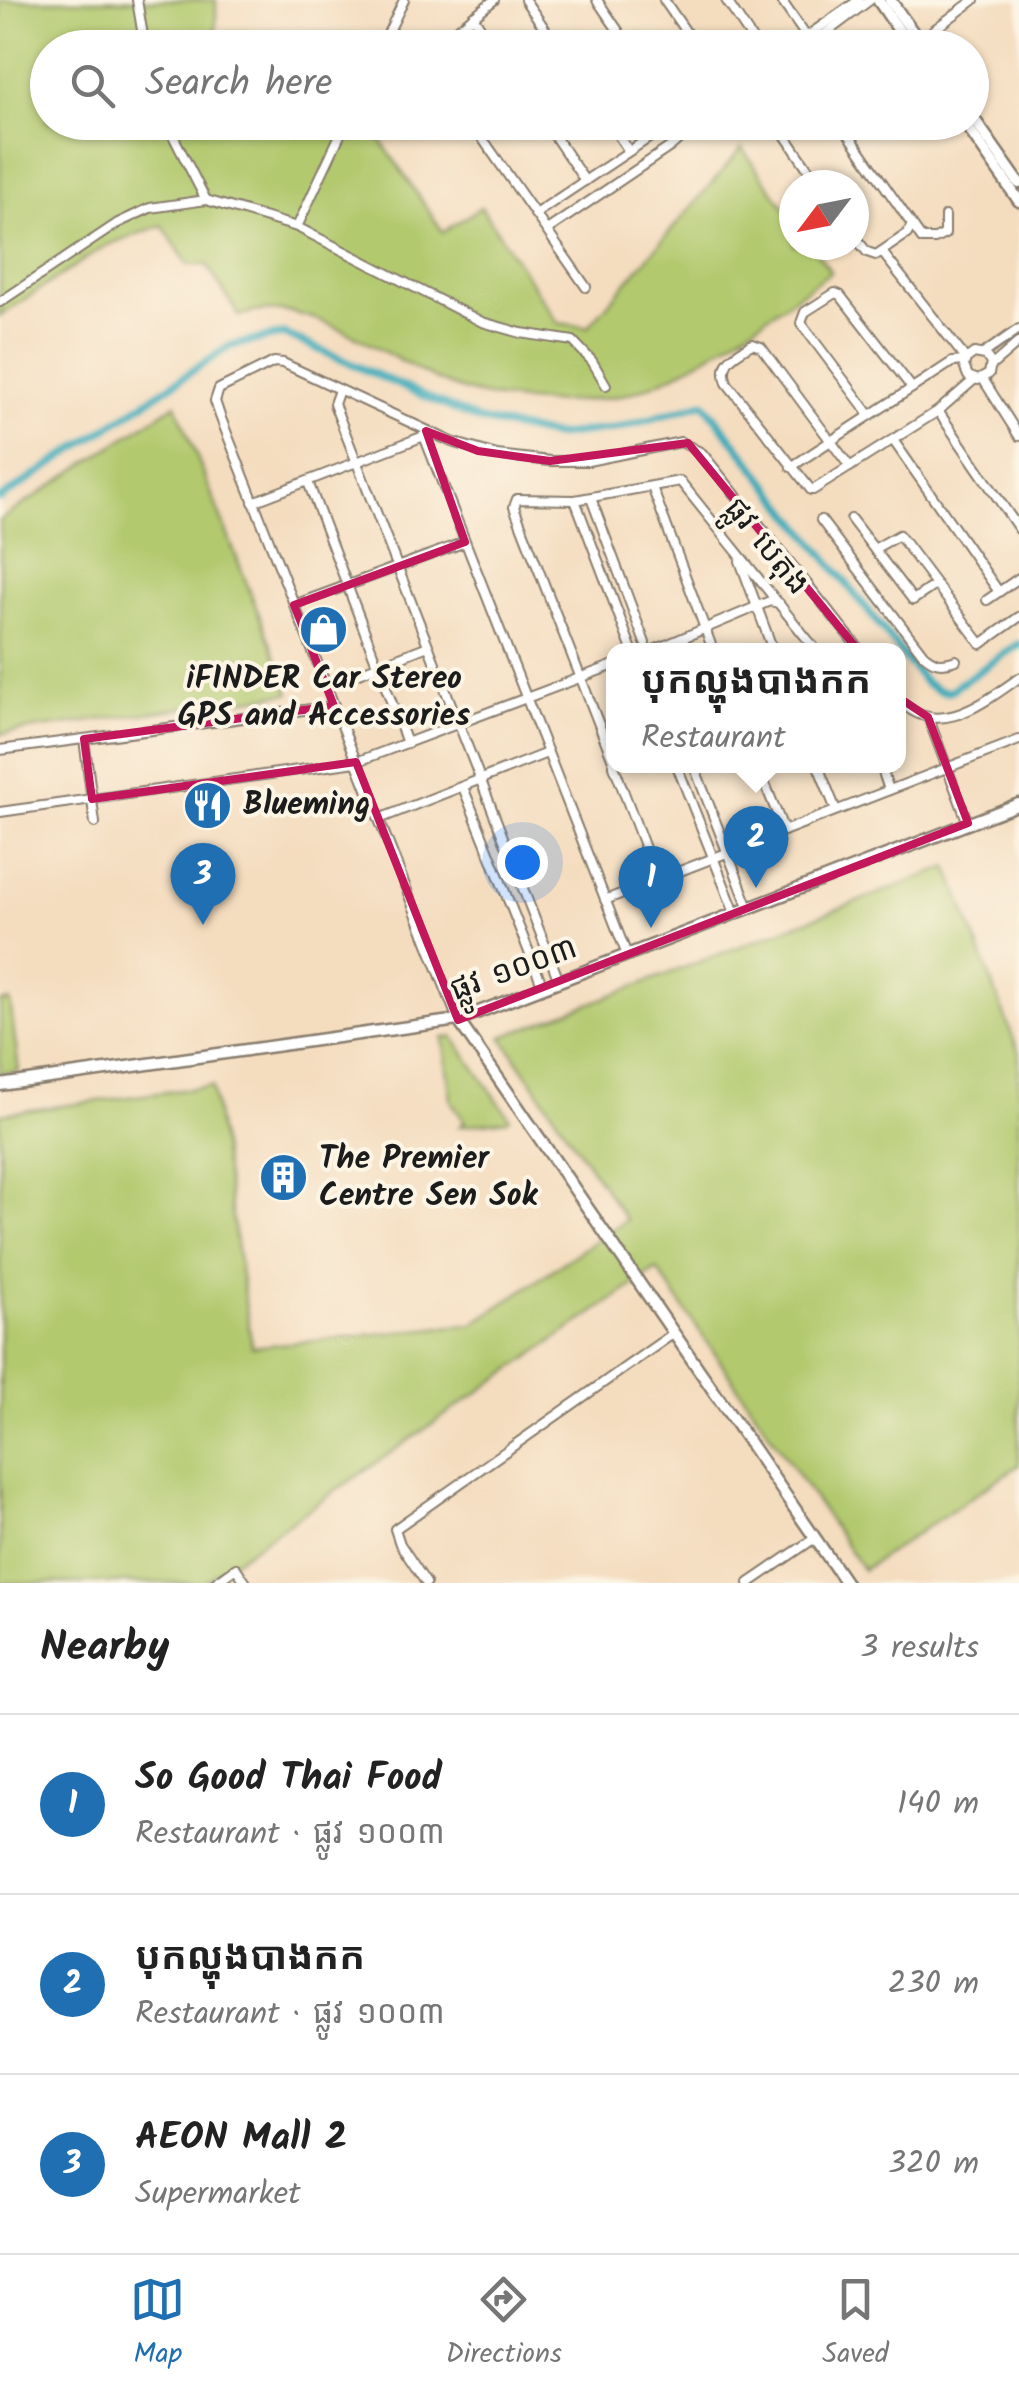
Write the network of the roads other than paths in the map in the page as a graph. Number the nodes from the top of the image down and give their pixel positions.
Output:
1 (138, 0) edge
2 (404, 0) edge
3 (494, 0) edge
4 (526, 0) edge
5 (597, 0) edge
6 (664, 0) edge
7 (726, 0) edge
8 (780, 0) edge
9 (859, 0) edge
10 (874, 0) edge
11 (890, 0) edge
12 (974, 0) edge
13 (473, 16) junction
14 (142, 30) edge
15 (390, 30) edge
16 (456, 30) edge
17 (482, 30) edge
18 (546, 30) edge
19 (618, 30) edge
20 (685, 30) edge
21 (746, 30) edge
22 (802, 30) edge
23 (815, 30) edge
24 (832, 30) edge
25 (903, 30) edge
26 (909, 30) edge
27 (937, 30) edge
28 (175, 140) edge
29 (338, 140) edge
30 (484, 140) edge
31 (557, 140) edge
32 (621, 140) edge
33 (646, 140) edge
34 (675, 140) edge
35 (788, 140) edge
36 (852, 140) edge
37 (977, 140) edge
38 (989, 140) edge
39 (629, 151) junction
40 (809, 170) edge
41 (585, 181) junction
42 (1019, 184) edge
43 (206, 200) junction
44 (1019, 201) edge
45 (535, 214) junction
46 (945, 216) dead end
47 (297, 227) junction
48 (911, 227) junction
49 (547, 230) junction
50 (869, 252) edge
51 (882, 252) junction
52 (586, 288) dead end
53 (1, 300) edge
54 (1019, 329) edge
55 (1019, 342) edge
56 (983, 354) junction
57 (966, 360) junction
58 (991, 366) junction
59 (979, 379) junction
60 (606, 385) dead end
61 (912, 388) junction
62 (339, 390) junction
63 (938, 412) junction
64 (870, 415) junction
65 (425, 433) junction
66 (1019, 436) edge
67 (892, 440) junction
68 (831, 441) junction
69 (357, 462) junction
70 (791, 467) junction
71 (850, 467) junction
72 (308, 482) junction
73 (652, 487) junction
74 (591, 498) junction
75 (575, 500) junction
76 (254, 502) junction
77 (851, 518) dead end
78 (821, 520) dead end
79 (1019, 529) edge
80 (465, 542) junction
81 (874, 549) junction
82 (738, 556) junction
83 (398, 567) junction
84 (1019, 578) edge
85 (935, 584) junction
86 (348, 586) junction
87 (1000, 592) junction
88 (987, 600) dead end
89 (294, 605) junction
90 (782, 605) junction
91 (756, 608) junction
92 (1019, 617) edge
93 (705, 629) junction
94 (629, 643) edge
95 (646, 643) edge
96 (671, 643) edge
97 (710, 643) edge
98 (770, 643) edge
99 (811, 643) edge
100 (854, 643) edge
101 (428, 646) junction
102 (956, 660) dead end
103 (378, 665) junction
104 (606, 668) edge
105 (581, 678) junction
106 (1019, 678) edge
107 (326, 686) junction
108 (526, 698) junction
109 (334, 706) junction
110 (906, 706) edge
111 (928, 717) junction
112 (459, 724) junction
113 (84, 739) junction
114 (1019, 740) edge
115 (408, 743) junction
116 (606, 743) edge
117 (0, 750) edge
118 (547, 753) junction
119 (356, 762) junction
120 (946, 768) junction
121 (617, 773) edge
122 (680, 773) edge
123 (697, 773) edge
124 (761, 773) edge
125 (821, 773) edge
126 (883, 773) edge
127 (481, 780) junction
128 (463, 787) junction
129 (889, 790) junction
130 (92, 799) junction
131 (1019, 804) edge
132 (836, 810) junction
133 (0, 812) edge
134 (378, 819) junction
135 (497, 822) junction
136 (95, 823) dead end
137 (968, 823) junction
138 (480, 828) junction
139 (784, 831) junction
140 (728, 852) junction
141 (714, 858) junction
142 (658, 880) junction
143 (605, 900) junction
144 (750, 908) junction
145 (735, 913) junction
146 (627, 955) junction
147 (560, 981) junction
148 (544, 987) junction
149 (458, 1020) junction
150 (0, 1085) edge
151 (674, 1333) junction
152 (814, 1538) junction
153 (763, 1579) edge
154 (215, 1583) edge
155 (246, 1583) edge
156 (426, 1583) edge
157 (748, 1583) edge
158 (846, 1583) edge

1 - 14 street
2 - 15 street
3 - 13 street
4 - 18 street
5 - 19 street
6 - 20 street
7 - 21 street
8 - 22 street
9 - 23 street
10 - 24 street
10 - 25 main road
11 - 26 main road
12 - 27 street
13 - 16 street
13 - 17 street
28 - 43 street
29 - 47 street
30 - 45 street
31 - 41 street
32 - 39 street
33 - 39 street
34 - 49 street
35 - 40 street
36 - 48 street
37 - 44 main road
38 - 42 main road
39 - 41 street
41 - 45 street
43 - 47 street
43 - 53 street
45 - 49 street
46 - 48 street
47 - 60 street
48 - 51 street
49 - 52 street
50 - 51 street
51 - 57 street
54 - 56 street
55 - 58 street
56 - 57 street
56 - 58 street
57 - 59 street
57 - 61 street
58 - 59 street
59 - 63 street
59 - 66 street
61 - 64 street
61 - 64 street
62 - 65 street
62 - 69 street
62 - 76 street
63 - 67 street
63 - 79 street
64 - 68 street
65 - 69 street
65 - 80 street
65 - 100 street
67 - 71 street
67 - 87 street
68 - 70 street
68 - 70 street
68 - 71 street
69 - 72 street
69 - 83 street
70 - 71 street
72 - 76 street
72 - 86 street
73 - 74 street
73 - 82 street, ផ្លូវ បេតុង
73 - 93 street
74 - 75 street
74 - 95 street
75 - 94 street
75 - 105 street
76 - 89 street
77 - 81 street
78 - 102 street
80 - 83 street
80 - 108 street
81 - 85 street
81 - 85 street
82 - 90 street, ផ្លូវ បេតុង
82 - 91 street
83 - 86 street
83 - 101 street
84 - 87 street
85 - 92 street
86 - 89 street
86 - 103 street
87 - 88 street
89 - 107 street
90 - 91 street
90 - 99 street, ផ្លូវ បេតុង
91 - 93 street
91 - 98 street
93 - 96 street
93 - 97 street
101 - 103 street
101 - 112 street
103 - 107 street
103 - 115 street
104 - 105 street
105 - 108 street
105 - 116 street
106 - 111 street
107 - 109 street
108 - 112 street
108 - 118 street
109 - 113 street
109 - 119 street
110 - 111 street
111 - 120 street
112 - 115 street
112 - 127 street
113 - 117 street
113 - 130 street
114 - 120 street
115 - 119 street
118 - 127 street
118 - 143 street
119 - 130 street
119 - 134 street
120 - 129 street
120 - 137 street
121 - 142 street
122 - 141 street
123 - 140 street
124 - 139 street
125 - 132 street
126 - 129 street
127 - 128 street
127 - 135 street
128 - 134 street
128 - 138 street
129 - 132 street
130 - 133 street
130 - 136 street
131 - 137 main road, ផ្លូវ ១០០៣
132 - 139 street
134 - 149 street
135 - 138 street
135 - 147 street
137 - 144 main road, ផ្លូវ ១០០៣
138 - 148 street
139 - 140 street
140 - 141 street
140 - 144 street
141 - 142 street
141 - 145 street
142 - 143 street
143 - 146 street
144 - 145 main road, ផ្លូវ ១០០៣
145 - 146 main road, ផ្លូវ ១០០៣
146 - 147 main road, ផ្លូវ ១០០៣
147 - 148 main road, ផ្លូវ ១០០៣
148 - 149 main road, ផ្លូវ ១០០៣
149 - 150 main road, ផ្លូវ ១០០៣
149 - 151 main road
151 - 152 main road
151 - 156 street
152 - 153 street
152 - 158 main road
153 - 157 street
154 - 155 street

